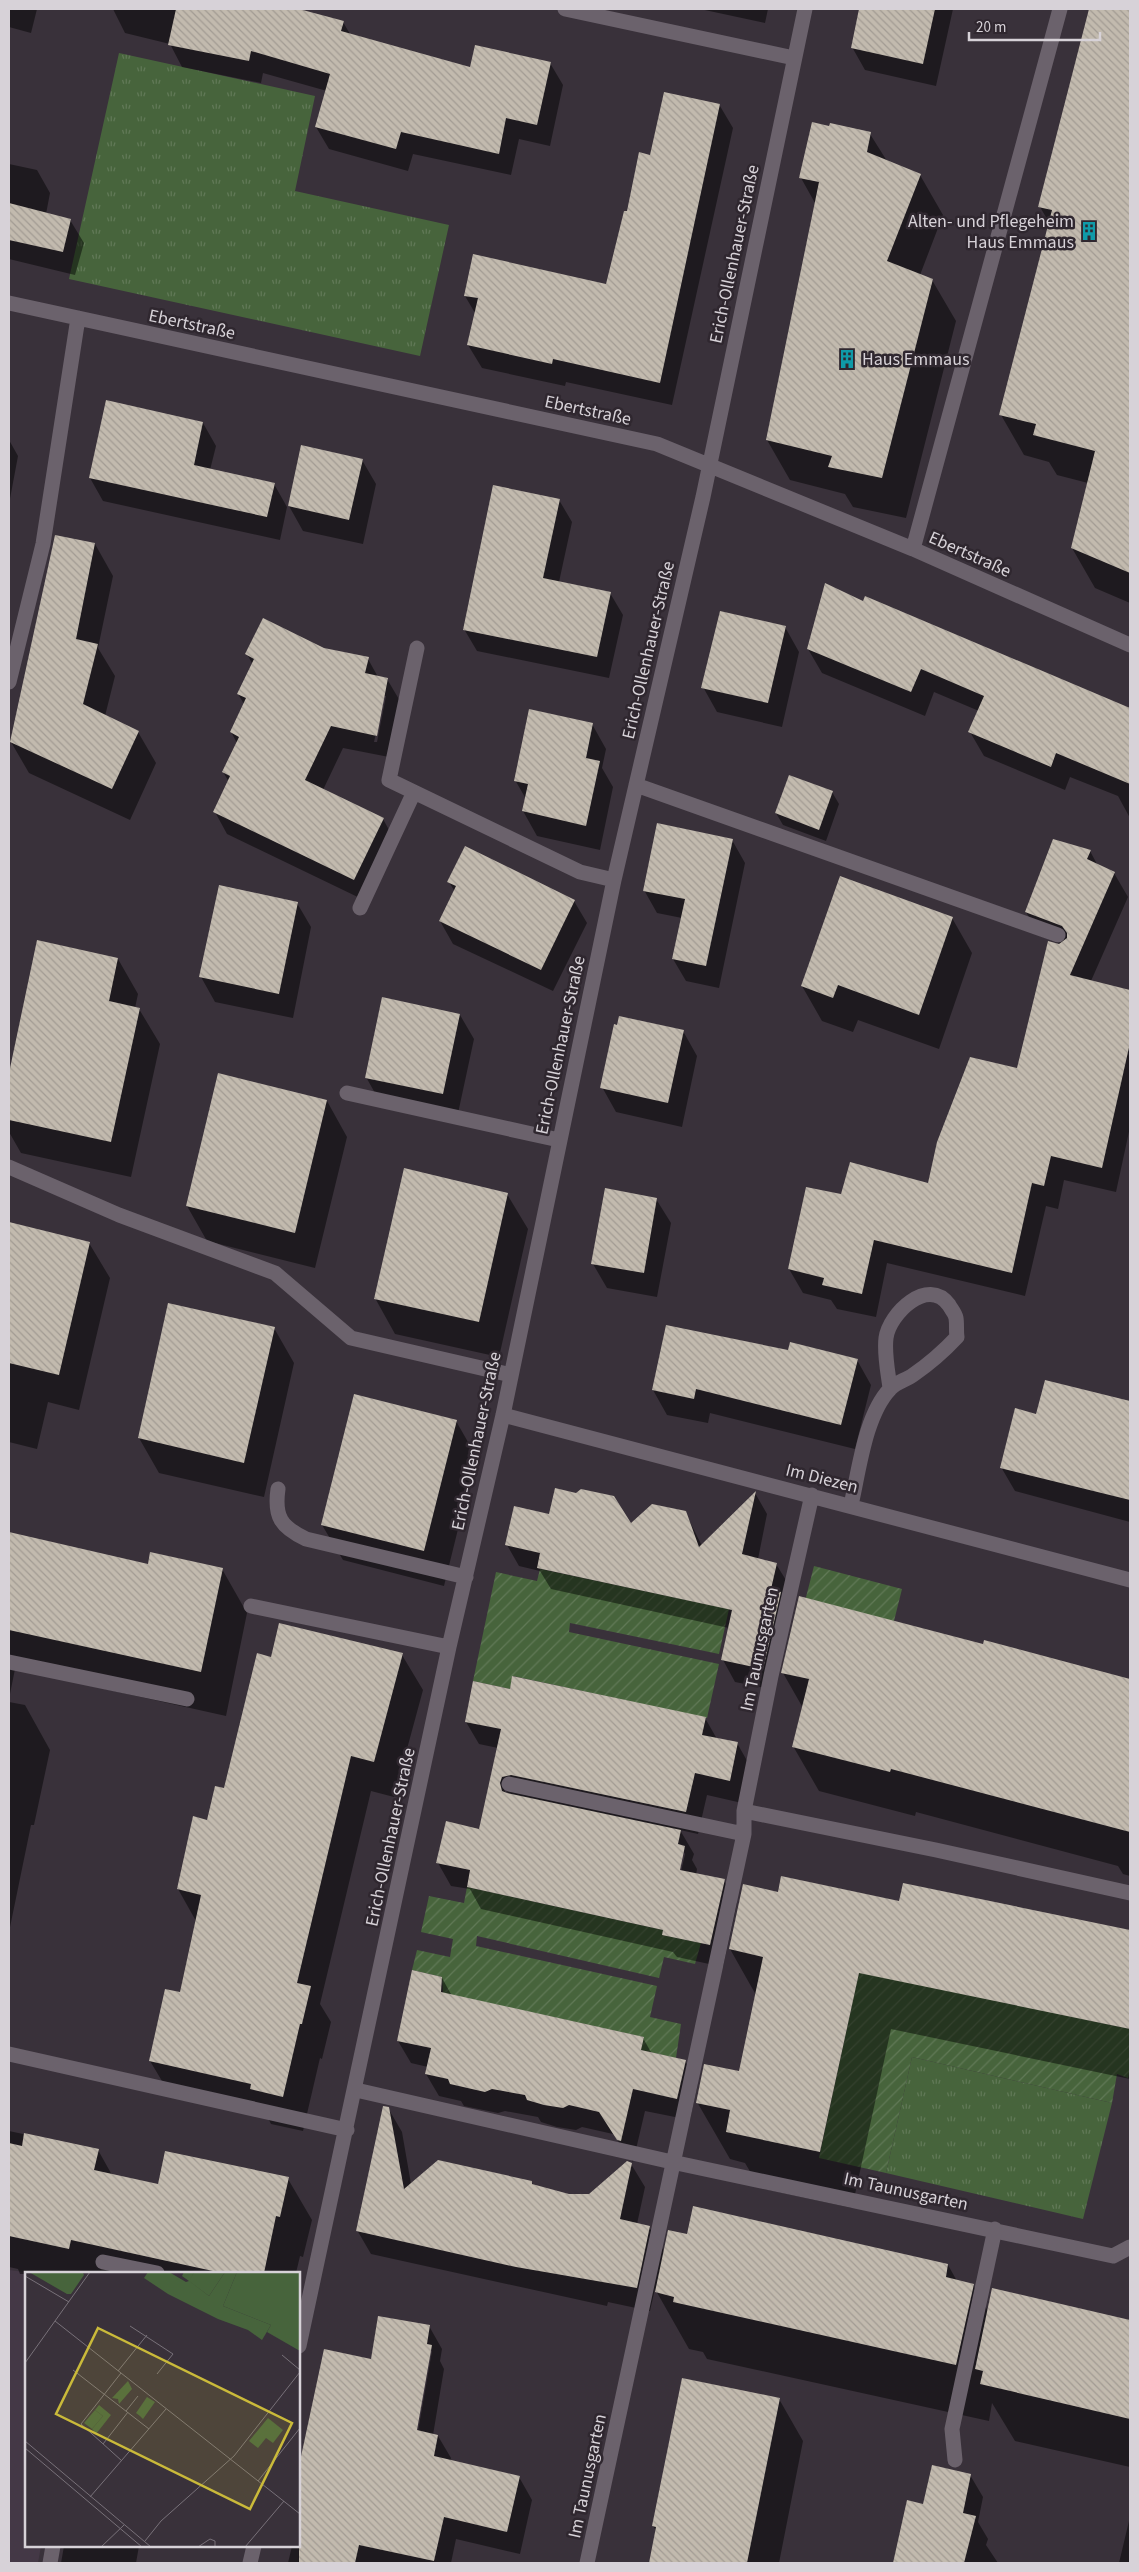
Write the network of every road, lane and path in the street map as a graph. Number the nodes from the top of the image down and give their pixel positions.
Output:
1 (564, 9) edge
2 (805, 9) edge
3 (1060, 9) edge
4 (794, 58) junction
5 (9, 303) edge
6 (78, 318) junction
7 (710, 464) junction
8 (913, 549) junction
9 (1130, 645) edge
10 (417, 648) dead end
11 (9, 682) edge
12 (636, 785) junction
13 (414, 792) junction
14 (614, 880) junction
15 (360, 908) dead end
16 (1058, 935) dead end
17 (347, 1094) dead end
18 (559, 1140) junction
19 (9, 1167) edge
20 (511, 1375) junction
21 (890, 1388) junction
22 (503, 1415) junction
23 (278, 1489) dead end
24 (812, 1495) junction
25 (851, 1505) junction
26 (466, 1577) junction
27 (1130, 1580) edge
28 (251, 1606) dead end
29 (449, 1646) junction
30 (9, 1662) edge
31 (188, 1699) dead end
32 (509, 1784) dead end
33 (744, 1811) junction
34 (744, 1834) junction
35 (1130, 1893) edge
36 (9, 2054) edge
37 (356, 2090) junction
38 (347, 2130) junction
39 (672, 2162) junction
40 (995, 2229) junction
41 (1130, 2247) edge
42 (103, 2262) dead end
43 (152, 2272) edge
44 (304, 2303) edge
45 (300, 2337) edge
46 (955, 2460) dead end
47 (53, 2547) edge
48 (254, 2547) edge
49 (50, 2563) edge
50 (250, 2563) edge
51 (588, 2563) edge

1 - 4 street
2 - 4 street, Erich-Ollenhauer-Straße
3 - 8 street
4 - 7 street, Erich-Ollenhauer-Straße
5 - 6 street, Ebertstraße
6 - 7 street, Ebertstraße
6 - 11 street
7 - 8 street, Ebertstraße
7 - 12 street, Erich-Ollenhauer-Straße
8 - 9 street, Ebertstraße
10 - 13 street
12 - 14 street, Erich-Ollenhauer-Straße
12 - 16 street
13 - 14 street
13 - 15 street
14 - 18 street, Erich-Ollenhauer-Straße
17 - 18 street
18 - 20 street, Erich-Ollenhauer-Straße
19 - 20 street
20 - 22 street, Erich-Ollenhauer-Straße
21 - 21 street
21 - 25 street
22 - 24 street, Im Diezen
22 - 26 street, Erich-Ollenhauer-Straße
23 - 26 street
24 - 25 street, Im Diezen
24 - 33 street, Im Taunusgarten
25 - 27 street, Im Diezen
26 - 29 street, Erich-Ollenhauer-Straße
28 - 29 street
29 - 37 street, Erich-Ollenhauer-Straße
30 - 31 street
32 - 34 street
33 - 34 street, Im Taunusgarten
33 - 35 street
34 - 39 street, Im Taunusgarten
36 - 38 street
37 - 38 street, Erich-Ollenhauer-Straße
37 - 39 street
38 - 44 street, Erich-Ollenhauer-Straße
39 - 40 street, Im Taunusgarten
39 - 51 street, Im Taunusgarten
40 - 41 street, Im Taunusgarten
40 - 46 street
42 - 43 street
44 - 45 street, Erich-Ollenhauer-Straße
47 - 49 street
48 - 50 street

